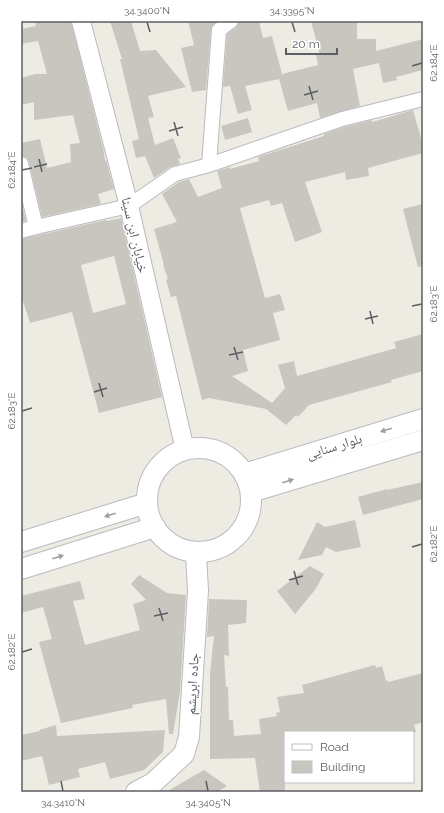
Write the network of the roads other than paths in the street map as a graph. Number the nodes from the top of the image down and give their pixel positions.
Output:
1 (81, 21) edge
2 (231, 21) edge
3 (423, 99) edge
4 (21, 164) edge
5 (210, 165) junction
6 (129, 206) junction
7 (36, 227) junction
8 (21, 231) edge
9 (423, 418) edge
10 (423, 440) edge
11 (185, 450) junction
12 (244, 474) junction
13 (251, 492) junction
14 (147, 503) junction
15 (155, 527) junction
16 (21, 542) edge
17 (196, 552) junction
18 (21, 569) edge
19 (136, 792) edge

1 - 6 street, خیابان ابن سینا
2 - 5 street
3 - 5 street
4 - 7 street
5 - 6 street
6 - 7 street
6 - 11 street, خیابان ابن سینا
7 - 8 street
9 -> 12 main road, بلوار سنایی
13 -> 10 main road, بلوار سنایی
11 - 12 main road
11 - 14 main road
12 - 13 main road
13 - 17 main road
14 - 15 main road
14 -> 16 main road
15 - 17 main road
18 -> 15 main road
17 - 19 main road, جاده ابریشم

